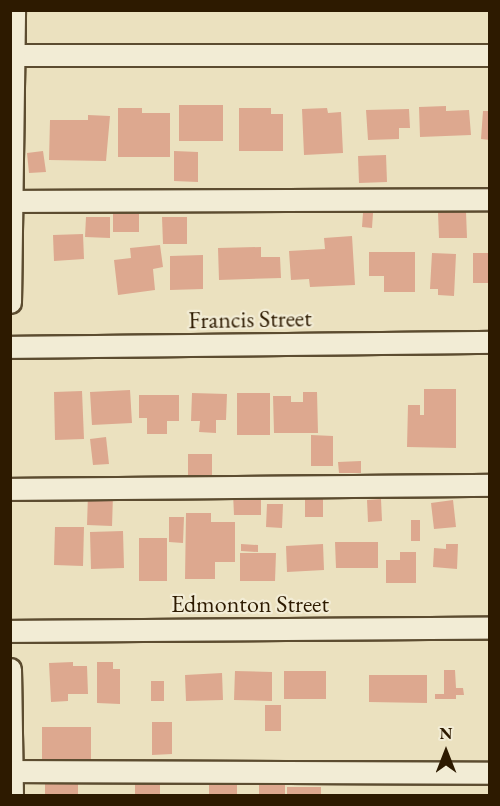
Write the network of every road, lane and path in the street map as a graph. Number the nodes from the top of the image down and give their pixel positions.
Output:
1 (14, 10) edge
2 (12, 55) edge
3 (489, 55) edge
4 (489, 199) edge
5 (11, 201) edge
6 (10, 302) edge
7 (489, 342) edge
8 (10, 347) edge
9 (489, 485) edge
10 (10, 489) edge
11 (489, 628) edge
12 (10, 631) edge
13 (10, 669) edge
14 (11, 771) edge
15 (489, 773) edge
16 (12, 795) edge

1 - 2 street
2 - 3 street
2 - 5 street
4 - 5 street
5 - 6 street
7 - 8 street, Francis Street
9 - 10 street
11 - 12 street, Edmonton Street
13 - 14 street
14 - 15 street
14 - 16 street

